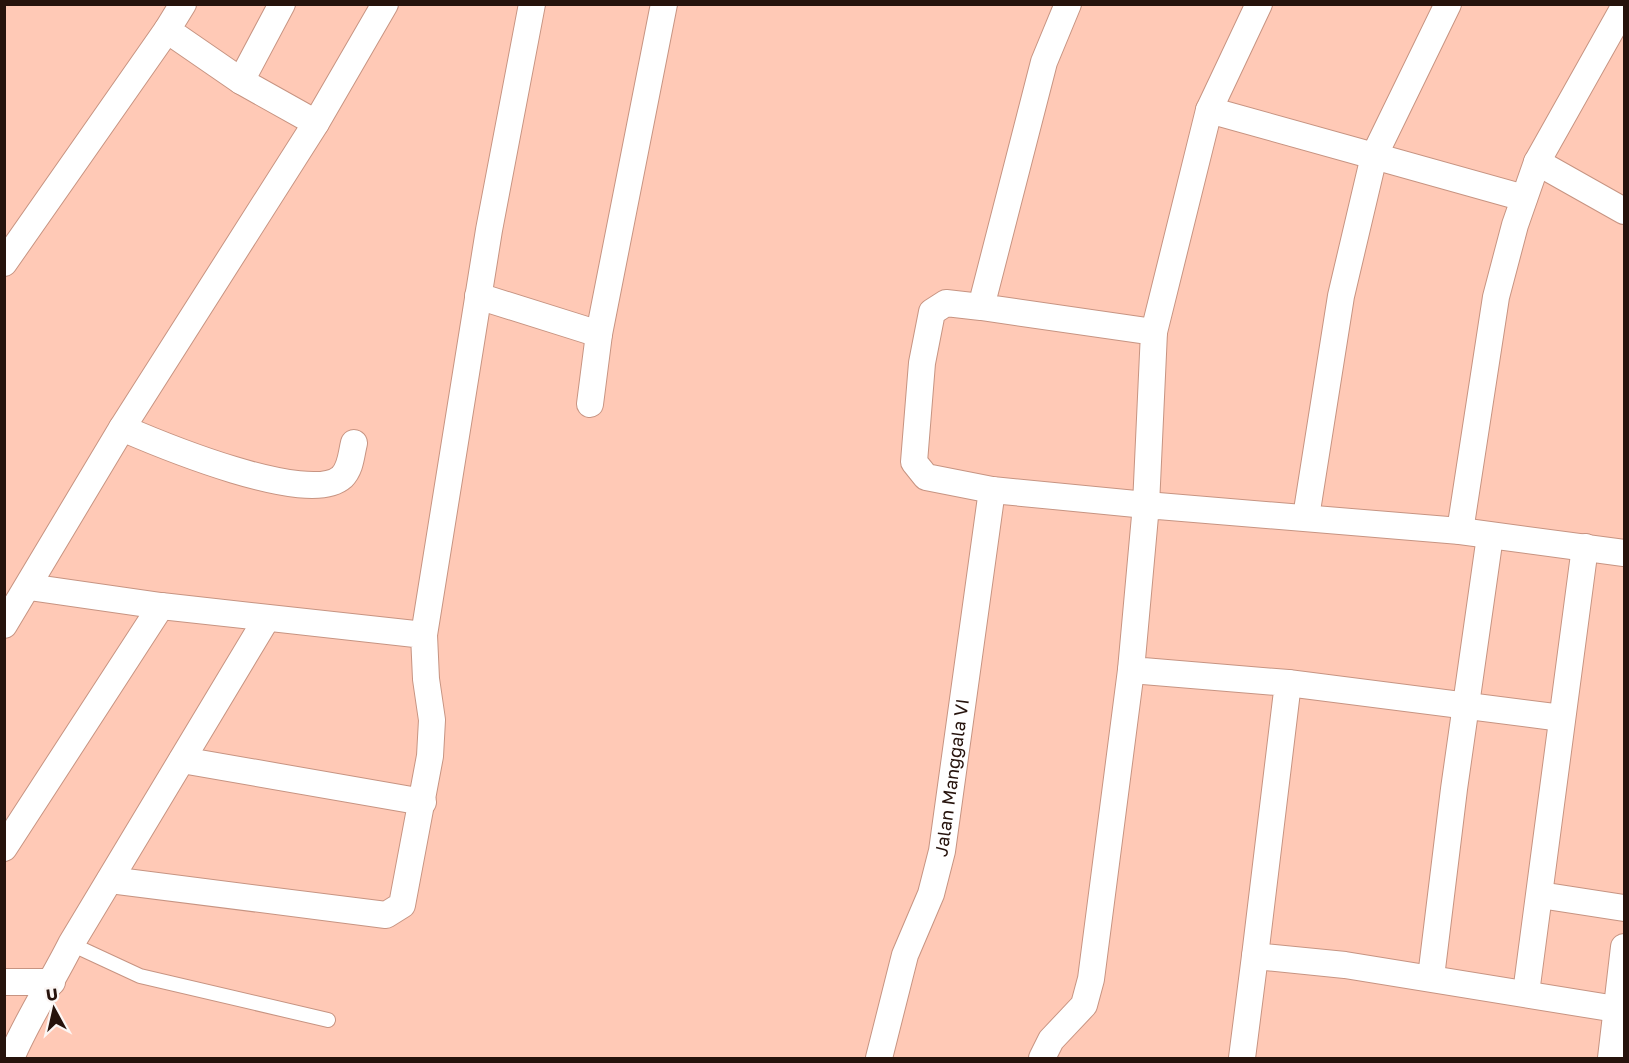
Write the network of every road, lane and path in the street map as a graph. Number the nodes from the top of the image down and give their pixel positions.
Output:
1 (183, 4) edge
2 (282, 4) edge
3 (385, 4) edge
4 (532, 4) edge
5 (664, 4) edge
6 (1068, 4) edge
7 (1258, 4) edge
8 (1448, 4) edge
9 (1624, 7) edge
10 (167, 30) junction
11 (241, 81) junction
12 (1209, 110) junction
13 (316, 123) junction
14 (1374, 156) junction
15 (1537, 162) junction
16 (1524, 198) junction
17 (1624, 212) edge
18 (4, 263) edge
19 (478, 296) junction
20 (981, 307) junction
21 (1154, 332) junction
22 (599, 333) junction
23 (590, 404) dead end
24 (122, 428) junction
25 (354, 443) dead end
26 (992, 490) junction
27 (1146, 505) junction
28 (1306, 517) junction
29 (1460, 531) junction
30 (1490, 536) junction
31 (1585, 547) junction
32 (1624, 553) edge
33 (28, 587) junction
34 (161, 606) junction
35 (267, 618) junction
36 (4, 625) edge
37 (424, 635) junction
38 (1131, 670) junction
39 (1288, 682) junction
40 (1466, 704) junction
41 (1562, 718) junction
42 (182, 760) junction
43 (423, 802) junction
44 (4, 848) edge
45 (110, 880) junction
46 (1540, 895) junction
47 (1624, 908) edge
48 (71, 944) junction
49 (1624, 947) edge
50 (1255, 956) junction
51 (1431, 977) junction
52 (4, 982) edge
53 (52, 982) junction
54 (1526, 993) junction
55 (1616, 1009) junction
56 (328, 1020) dead end
57 (11, 1059) edge
58 (879, 1059) edge
59 (1042, 1059) edge
60 (1242, 1059) edge
61 (1611, 1059) edge

1 - 10 street
2 - 11 street
3 - 13 street
4 - 19 street
5 - 22 street
6 - 20 street
7 - 12 street
8 - 14 street
9 - 15 street
10 - 11 street
10 - 18 street
11 - 13 street
12 - 14 street
12 - 21 street
13 - 24 street
14 - 16 street
14 - 28 street
15 - 16 street
15 - 17 street
16 - 29 street
19 - 22 street
19 - 37 street
20 - 21 street
20 - 26 street
21 - 27 street
22 - 23 street
24 - 25 street
24 - 33 street
26 - 27 street
26 - 58 street, Jalan Manggala VI
27 - 28 street
27 - 38 street
28 - 29 street
29 - 30 street
30 - 31 street
30 - 40 street
31 - 32 street
31 - 41 street
33 - 34 street
33 - 36 street
34 - 35 street
34 - 44 street
35 - 37 street
35 - 42 street
37 - 43 street
38 - 39 street
38 - 59 street
39 - 40 street
39 - 50 street
40 - 41 street
40 - 51 street
41 - 46 street
42 - 43 street
42 - 45 street
43 - 45 street
45 - 48 street
46 - 47 street
46 - 54 street
48 - 53 street
48 - 56 lane
49 - 55 street
50 - 51 street
50 - 60 street
51 - 54 street
52 - 53 street
53 - 57 street
54 - 55 street
55 - 61 street

